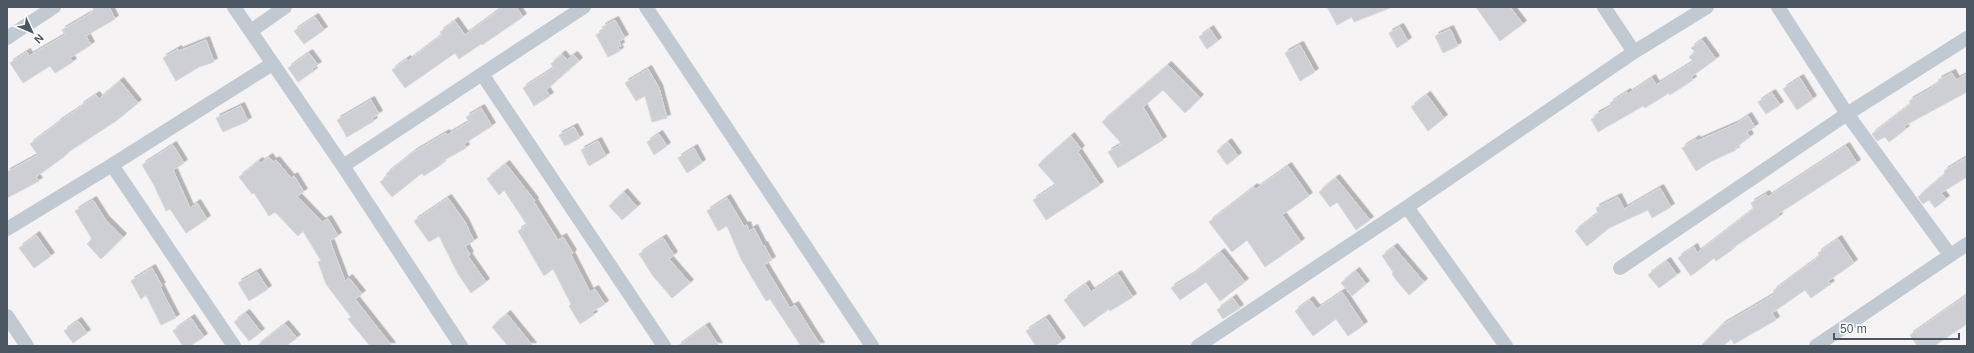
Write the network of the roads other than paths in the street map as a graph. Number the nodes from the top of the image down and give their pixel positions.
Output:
1 (54, 7) edge
2 (234, 7) edge
3 (285, 7) edge
4 (584, 7) edge
5 (646, 7) edge
6 (1604, 7) edge
7 (1707, 7) edge
8 (1778, 7) edge
9 (251, 31) junction
10 (7, 38) edge
11 (1967, 38) edge
12 (1634, 52) junction
13 (272, 64) junction
14 (482, 74) junction
15 (1847, 114) junction
16 (112, 165) junction
17 (343, 166) junction
18 (1407, 207) junction
19 (7, 229) edge
20 (1967, 244) edge
21 (1950, 255) junction
22 (1620, 268) dead end
23 (7, 316) edge
24 (28, 346) edge
25 (234, 346) edge
26 (462, 346) edge
27 (664, 346) edge
28 (872, 346) edge
29 (1198, 346) edge
30 (1506, 346) edge
31 (1816, 346) edge

1 - 10 street
2 - 9 street
3 - 9 street
4 - 14 street
5 - 28 street
6 - 12 street
7 - 12 street
8 - 15 street
9 - 13 street
11 - 15 street
12 - 18 street
13 - 16 street
13 - 17 street
14 - 17 street
14 - 27 street
15 - 21 street
15 - 22 street
16 - 19 street
16 - 25 street
17 - 26 street
18 - 29 street
18 - 30 street
20 - 21 street
21 - 31 street
23 - 24 street

